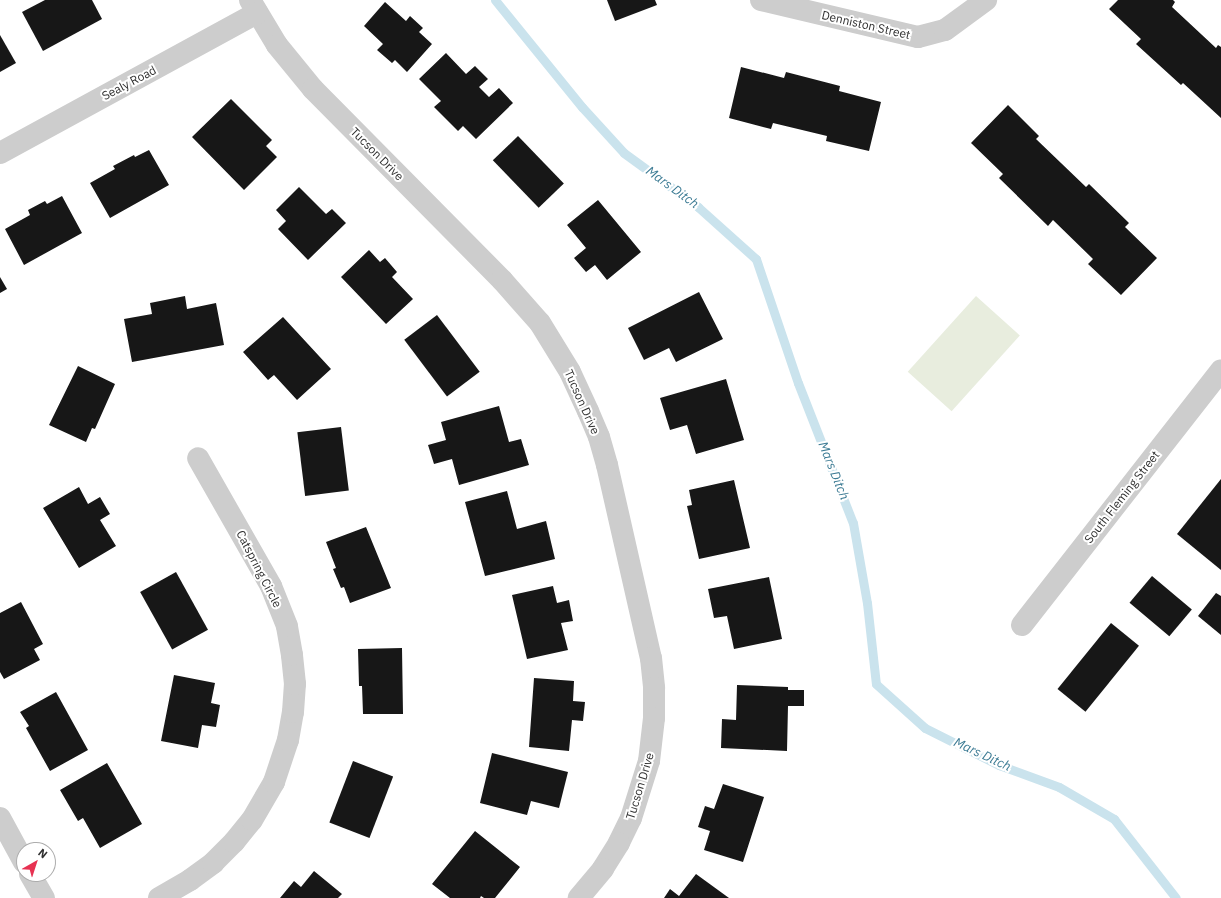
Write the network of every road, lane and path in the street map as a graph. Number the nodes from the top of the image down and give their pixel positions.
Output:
1 (760, 0) edge
2 (986, 0) edge
3 (253, 7) edge
4 (0, 153) edge
5 (1221, 370) edge
6 (198, 458) dead end
7 (1022, 624) dead end
8 (0, 818) edge
9 (16, 847) edge
10 (35, 882) edge
11 (44, 898) edge
12 (159, 898) edge
13 (579, 898) edge

1 - 2 street, Denniston Street
3 - 4 street, Sealy Road
3 - 13 street, Tucson Drive
5 - 7 street, South Fleming Street
6 - 12 street, Catspring Circle
8 - 9 street
10 - 11 street

